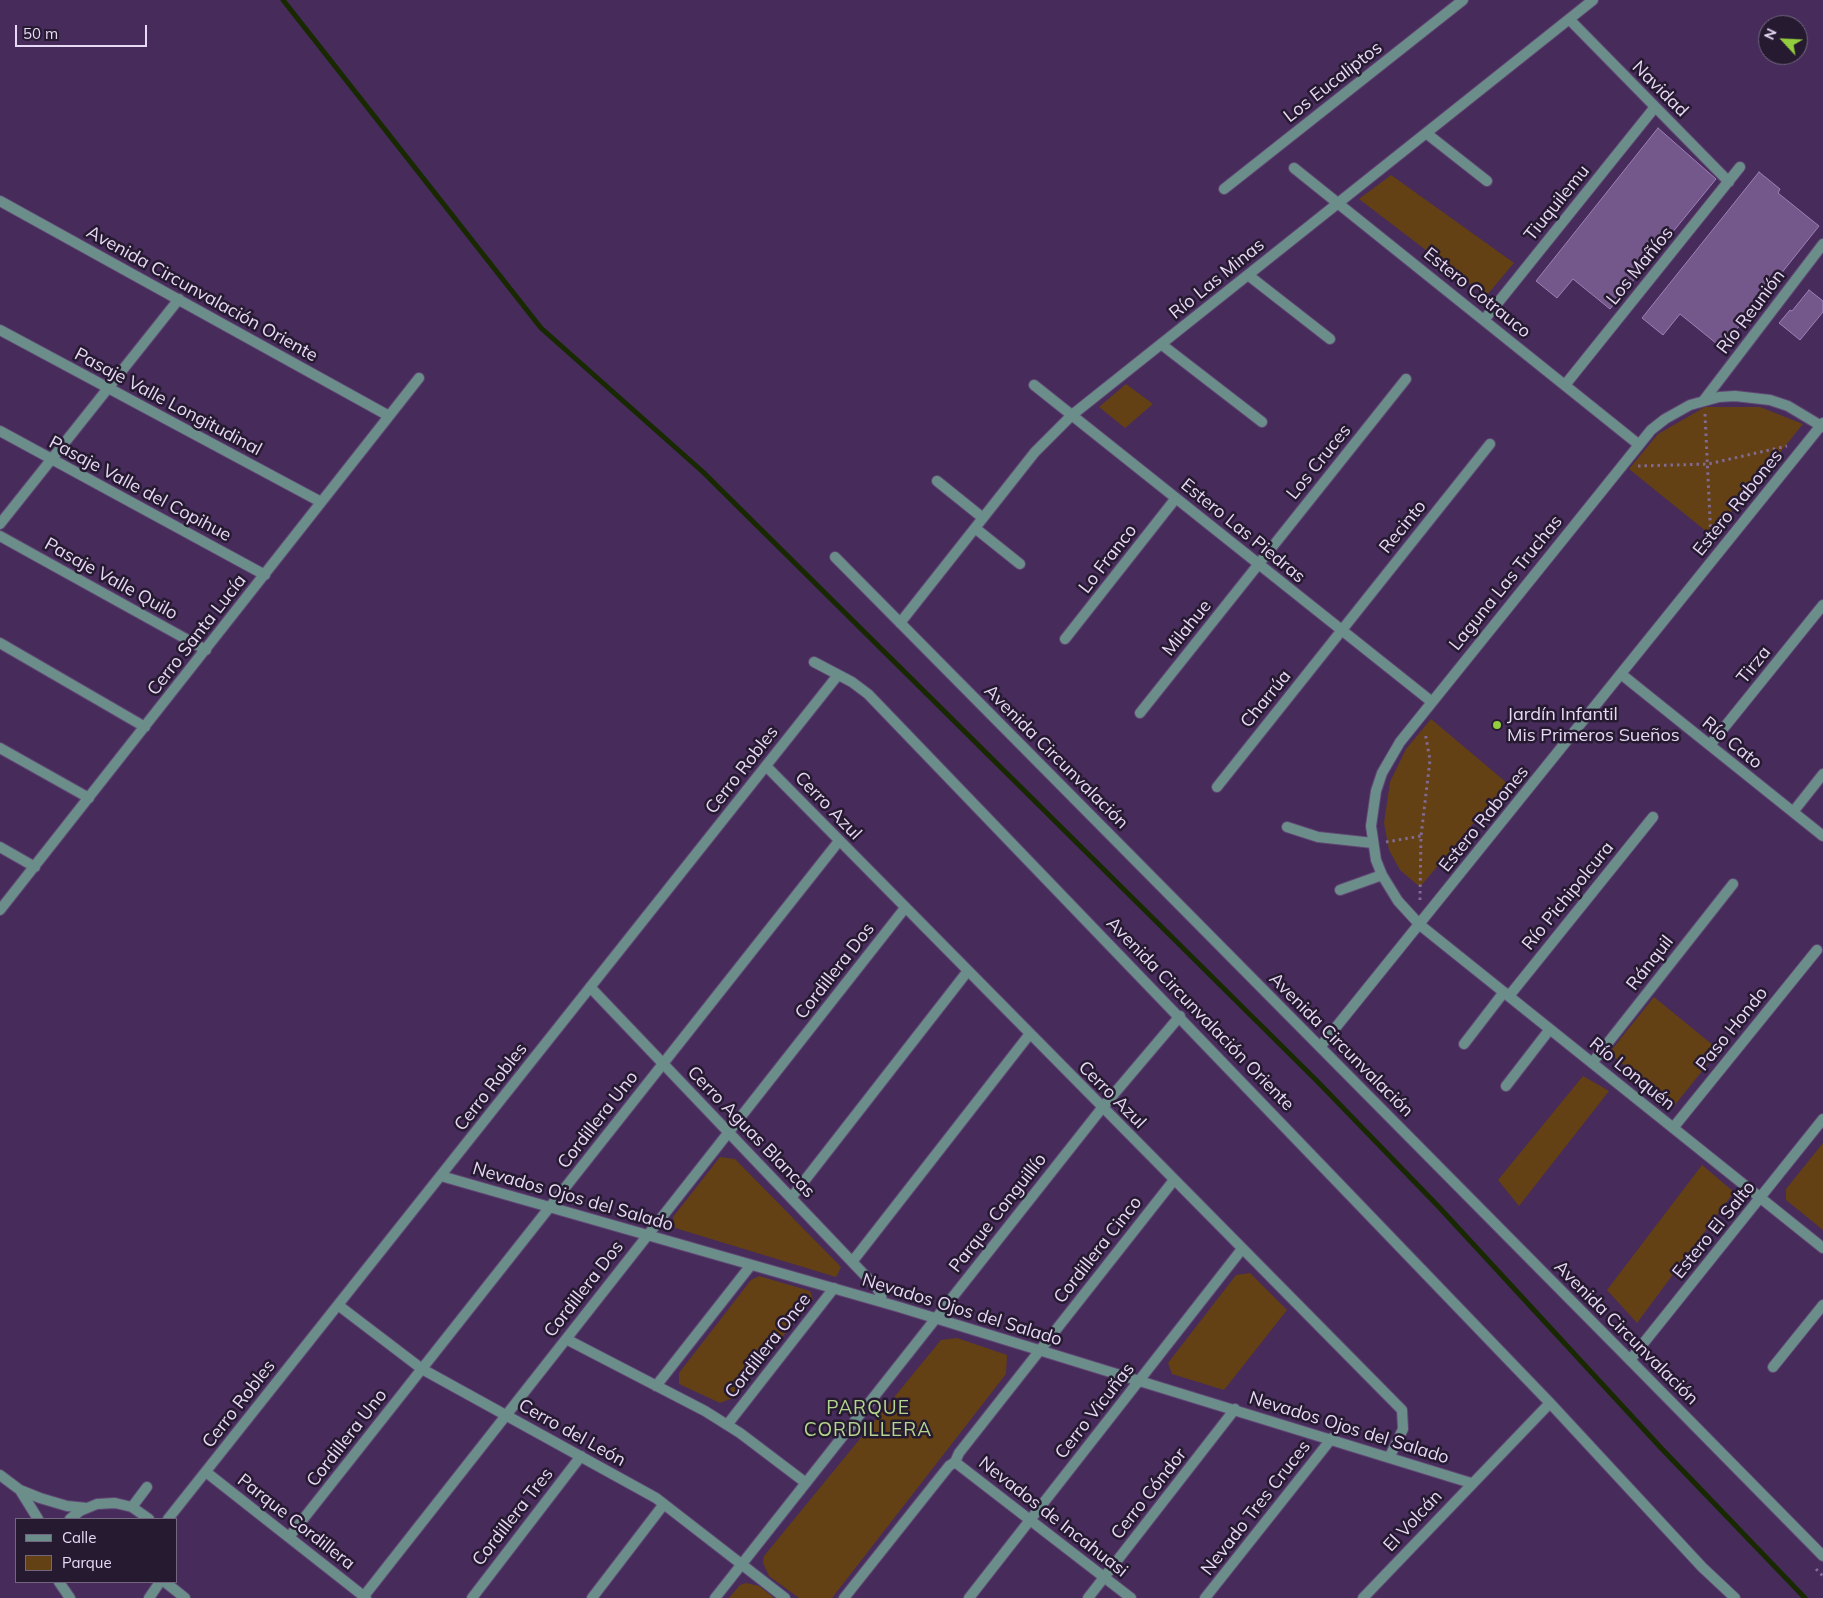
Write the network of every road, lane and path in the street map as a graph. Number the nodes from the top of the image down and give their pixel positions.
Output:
1 (1463, 0) edge
2 (1593, 0) edge
3 (1569, 19) junction
4 (1655, 106) junction
5 (1426, 133) junction
6 (1740, 167) dead end
7 (1294, 168) dead end
8 (1487, 181) dead end
9 (1729, 182) junction
10 (1224, 189) dead end
11 (0, 201) edge
12 (1338, 203) junction
13 (1823, 244) edge
14 (1248, 274) junction
15 (179, 300) junction
16 (1484, 320) junction
17 (0, 330) edge
18 (1330, 339) dead end
19 (1161, 344) junction
20 (418, 378) dead end
21 (1406, 379) dead end
22 (1034, 385) dead end
23 (1566, 385) junction
24 (109, 389) junction
25 (1704, 400) junction
26 (1072, 415) junction
27 (389, 416) junction
28 (1262, 422) dead end
29 (1822, 425) edge
30 (0, 432) edge
31 (1808, 441) junction
32 (1490, 444) dead end
33 (1638, 444) junction
34 (51, 460) junction
35 (1708, 464) junction
36 (1620, 467) junction
37 (938, 481) dead end
38 (1176, 498) junction
39 (321, 502) junction
40 (983, 518) junction
41 (0, 524) edge
42 (975, 528) junction
43 (0, 536) edge
44 (835, 557) dead end
45 (1712, 560) junction
46 (1020, 564) dead end
47 (1258, 564) junction
48 (265, 575) junction
49 (1823, 605) edge
50 (900, 623) junction
51 (1342, 630) junction
52 (1065, 639) dead end
53 (0, 643) edge
54 (206, 650) junction
55 (814, 662) dead end
56 (1621, 674) junction
57 (838, 675) junction
58 (1432, 702) junction
59 (1140, 712) dead end
60 (1422, 715) junction
61 (146, 727) junction
62 (1710, 745) junction
63 (0, 748) edge
64 (766, 766) junction
65 (1823, 774) edge
66 (1217, 787) dead end
67 (89, 798) junction
68 (1793, 812) junction
69 (1653, 817) dead end
70 (1287, 827) dead end
71 (1421, 836) junction
72 (1823, 836) edge
73 (839, 841) junction
74 (1372, 844) junction
75 (0, 847) edge
76 (35, 867) junction
77 (1382, 875) junction
78 (1733, 884) dead end
79 (1340, 890) dead end
80 (905, 908) junction
81 (0, 910) edge
82 (1420, 925) junction
83 (1817, 950) dead end
84 (967, 972) junction
85 (590, 988) junction
86 (1506, 994) junction
87 (1180, 1016) junction
88 (1550, 1029) junction
89 (1029, 1034) junction
90 (1464, 1044) dead end
91 (1320, 1047) junction
92 (663, 1063) junction
93 (1592, 1063) junction
94 (1506, 1086) dead end
95 (1102, 1108) junction
96 (1823, 1120) edge
97 (1673, 1128) junction
98 (728, 1132) junction
99 (441, 1176) junction
100 (1174, 1180) junction
101 (791, 1198) junction
102 (1760, 1198) junction
103 (550, 1207) junction
104 (647, 1235) junction
105 (1823, 1248) edge
106 (1242, 1250) junction
107 (852, 1262) junction
108 (751, 1265) junction
109 (834, 1288) junction
110 (882, 1302) junction
111 (338, 1305) junction
112 (1823, 1305) edge
113 (936, 1318) junction
114 (566, 1339) junction
115 (1040, 1350) junction
116 (1630, 1360) junction
117 (1774, 1367) dead end
118 (422, 1369) junction
119 (1140, 1380) junction
120 (656, 1386) junction
121 (1550, 1402) junction
122 (1235, 1409) junction
123 (506, 1415) junction
124 (727, 1425) junction
125 (1332, 1438) junction
126 (581, 1456) junction
127 (1390, 1456) junction
128 (955, 1462) junction
129 (206, 1472) junction
130 (0, 1475) edge
131 (806, 1483) junction
132 (1471, 1483) junction
133 (147, 1487) dead end
134 (20, 1490) junction
135 (664, 1504) junction
136 (132, 1507) junction
137 (87, 1508) junction
138 (37, 1518) edge
139 (72, 1518) edge
140 (148, 1518) edge
141 (169, 1518) edge
142 (1030, 1520) junction
143 (289, 1537) junction
144 (1823, 1556) edge
145 (742, 1564) junction
146 (1104, 1578) junction
147 (60, 1583) edge
148 (159, 1583) edge
149 (166, 1583) edge
150 (974, 1596) edge
151 (365, 1597) edge
152 (70, 1598) edge
153 (149, 1598) edge
154 (186, 1598) edge
155 (472, 1598) edge
156 (592, 1598) edge
157 (715, 1598) edge
158 (785, 1598) edge
159 (844, 1598) edge
160 (1088, 1598) edge
161 (1131, 1598) edge
162 (1206, 1598) edge
163 (1363, 1598) edge
164 (1735, 1598) edge

1 - 10 street, Los Eucaliptos
2 - 3 street, Río Las Minas
3 - 4 street, Navidad
3 - 5 street, Río Las Minas
4 - 9 street, Navidad
4 - 16 street, Tiuquilemu
5 - 8 street
5 - 12 street, Río Las Minas
6 - 9 street, Los Mañíos
7 - 12 street, Estero Cotrauco
9 - 23 street, Los Mañíos
11 - 15 street, Avenida Circunvalación Oriente
12 - 14 street, Río Las Minas
12 - 16 street, Estero Cotrauco
13 - 25 street, Río Reunión
14 - 18 street
14 - 19 street, Río Las Minas
15 - 24 street
15 - 27 street, Avenida Circunvalación Oriente
16 - 23 street, Estero Cotrauco
17 - 24 street, Pasaje Valle Longitudinal
19 - 26 street, Río Las Minas
19 - 28 street
20 - 27 street, Cerro Santa Lucía
21 - 47 street, Los Cruces
22 - 26 street, Estero Las Piedras
23 - 33 street, Estero Cotrauco
24 - 34 street
24 - 39 street, Pasaje Valle Longitudinal
25 - 29 street, Laguna Las Truchas
25 - 33 street, Laguna Las Truchas
25 - 35 path
26 - 38 street, Estero Las Piedras
26 - 40 street, Río Las Minas
27 - 39 street, Cerro Santa Lucía
29 - 31 street, Estero Rabones
30 - 34 street, Pasaje Valle del Copihue
31 - 35 path
31 - 45 street, Estero Rabones
32 - 51 street, Recinto
33 - 36 street, Laguna Las Truchas
34 - 41 street
34 - 48 street, Pasaje Valle del Copihue
35 - 36 path
35 - 45 path
36 - 58 street, Laguna Las Truchas
37 - 40 street
38 - 47 street, Estero Las Piedras
38 - 52 street, Lo Franco
39 - 48 street, Cerro Santa Lucía
40 - 42 street, Río Las Minas
42 - 46 street
42 - 50 street, Río Las Minas
43 - 54 street, Pasaje Valle Quilo
44 - 50 street, Avenida Circunvalación
45 - 56 street, Estero Rabones
47 - 51 street, Estero Las Piedras
47 - 59 street, Milahue
48 - 54 street, Cerro Santa Lucía
49 - 62 street, Tirza
50 - 91 street, Avenida Circunvalación
51 - 58 street, Estero Las Piedras
51 - 66 street, Charrúa
53 - 61 street
54 - 61 street, Cerro Santa Lucía
55 - 57 street, Avenida Circunvalación Oriente
56 - 62 street, Río Cato
56 - 82 street, Estero Rabones
57 - 64 street, Cerro Robles
57 - 87 street, Avenida Circunvalación Oriente
58 - 60 street, Laguna Las Truchas
60 - 71 path
60 - 74 street, Laguna Las Truchas
61 - 67 street, Cerro Santa Lucía
62 - 68 street, Río Cato
63 - 67 street
64 - 73 street, Cerro Azul
64 - 85 street, Cerro Robles
65 - 68 street
67 - 76 street, Cerro Santa Lucía
68 - 72 street, Río Cato
69 - 86 street, Río Pichipolcura
70 - 74 street
71 - 74 path
71 - 82 path
73 - 80 street, Cerro Azul
73 - 92 street, Cordillera Uno
74 - 77 street, Laguna Las Truchas
75 - 76 street
76 - 81 street, Cerro Santa Lucía
77 - 79 street
77 - 82 street, Laguna Las Truchas
78 - 93 street, Ránquil
80 - 84 street, Cerro Azul
80 - 98 street, Cordillera Dos
82 - 86 street, Río Lonquén
82 - 91 street, Estero Rabones
83 - 97 street, Paso Hondo
84 - 89 street, Cerro Azul
84 - 101 street
85 - 92 street, Cerro Aguas Blancas
85 - 99 street, Cerro Robles
86 - 88 street, Río Lonquén
86 - 90 street, Río Pichipolcura
87 - 95 street, Parque Conguillío
87 - 121 street, Avenida Circunvalación Oriente
88 - 93 street, Río Lonquén
88 - 94 street
89 - 95 street, Cerro Azul
89 - 107 street
91 - 116 street, Avenida Circunvalación
92 - 98 street, Cerro Aguas Blancas
92 - 103 street, Cordillera Uno
93 - 97 street, Río Lonquén
95 - 100 street, Cerro Azul
95 - 113 street, Parque Conguillío
96 - 102 street, Estero El Salto
97 - 102 street, Río Lonquén
98 - 101 street, Cerro Aguas Blancas
98 - 104 street, Cordillera Dos
99 - 103 street, Nevados Ojos del Salado
99 - 111 street, Cerro Robles
100 - 106 street, Cerro Azul
100 - 115 street, Cordillera Cinco
101 - 107 street, Cerro Aguas Blancas
102 - 105 street, Río Lonquén
102 - 116 street, Estero El Salto
103 - 104 street, Nevados Ojos del Salado
103 - 118 street, Cordillera Uno
104 - 108 street, Nevados Ojos del Salado
104 - 114 street, Cordillera Dos
106 - 119 street, Cerro Vicuñas
106 - 127 street, Cerro Azul
107 - 110 street, Cerro Aguas Blancas
108 - 109 street, Nevados Ojos del Salado
108 - 120 street
109 - 110 street, Nevados Ojos del Salado
109 - 124 street, Cordillera Once
110 - 113 street, Nevados Ojos del Salado
111 - 118 street, Cerro del León
111 - 129 street, Cerro Robles
112 - 117 street
113 - 115 street, Nevados Ojos del Salado
113 - 131 street, Parque Conguillío
114 - 120 street
114 - 123 street, Cordillera Dos
115 - 119 street, Nevados Ojos del Salado
115 - 128 street, Cordillera Cinco
116 - 144 street, Avenida Circunvalación
118 - 123 street, Cerro del León
118 - 143 street, Cordillera Uno
119 - 122 street, Nevados Ojos del Salado
119 - 142 street, Cerro Vicuñas
120 - 124 street
121 - 132 street, El Volcán
121 - 164 street
122 - 125 street, Nevados Ojos del Salado
122 - 146 street, Cerro Cóndor
123 - 126 street, Cerro del León
123 - 151 street, Cordillera Dos
124 - 131 street
125 - 127 street, Nevados Ojos del Salado
125 - 162 street, Nevado Tres Cruces
126 - 135 street, Cerro del León
126 - 155 street, Cordillera Tres
127 - 132 street, Nevados Ojos del Salado
128 - 142 street, Nevados de Incahuasi
128 - 159 street, Cordillera Cinco
129 - 141 street, Cerro Robles
129 - 143 street, Parque Cordillera
130 - 134 street
131 - 145 street, Parque Conguillío
132 - 163 street, El Volcán
133 - 136 street
134 - 137 street
134 - 138 street
135 - 145 street, Cerro del León
135 - 156 street
136 - 137 street
136 - 140 street
137 - 139 street
142 - 146 street, Nevados de Incahuasi
142 - 150 street, Cerro Vicuñas
143 - 151 street, Parque Cordillera
145 - 157 street, Parque Conguillío
145 - 158 street, Cerro del León
146 - 160 street, Cerro Cóndor
146 - 161 street, Nevados de Incahuasi
147 - 152 street
148 - 153 street
149 - 154 street

